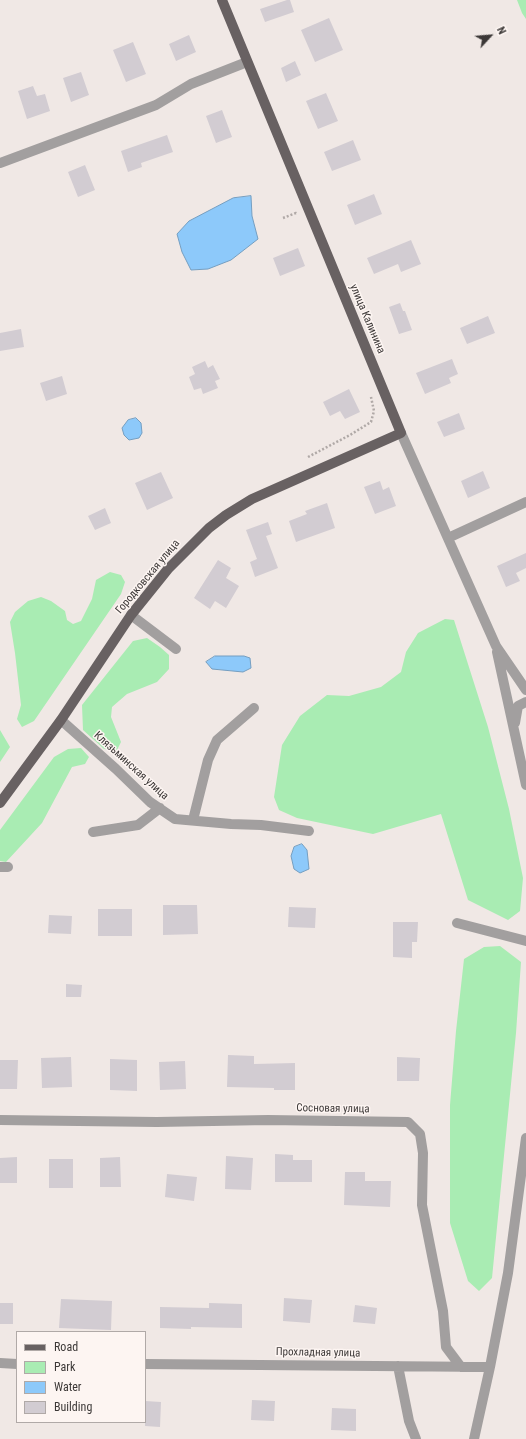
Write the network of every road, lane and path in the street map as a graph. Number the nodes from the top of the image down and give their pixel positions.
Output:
1 (222, 0) edge
2 (247, 62) junction
3 (0, 163) edge
4 (283, 218) dead end
5 (299, 220) dead end
6 (370, 390) dead end
7 (401, 433) junction
8 (308, 457) dead end
9 (526, 502) edge
10 (448, 538) junction
11 (131, 615) junction
12 (496, 646) junction
13 (176, 649) dead end
14 (526, 690) edge
15 (526, 702) edge
16 (254, 708) dead end
17 (61, 720) junction
18 (514, 731) junction
19 (526, 785) edge
20 (0, 803) edge
21 (160, 808) junction
22 (193, 820) junction
23 (309, 831) dead end
24 (92, 832) dead end
25 (457, 923) dead end
26 (526, 941) edge
27 (0, 1120) edge
28 (526, 1138) edge
29 (0, 1364) edge
30 (16, 1364) edge
31 (146, 1364) edge
32 (398, 1366) junction
33 (461, 1366) junction
34 (490, 1367) junction
35 (416, 1439) edge
36 (474, 1439) edge

1 - 2 main road, улица Калинина
2 - 3 street
2 - 7 main road, улица Калинина
4 - 5 path
6 - 8 path
7 - 10 street, улица Калинина
7 - 11 main road, Городковская улица
9 - 10 street
10 - 12 street, улица Калинина
11 - 13 street
11 - 17 main road, Городковская улица
12 - 14 street
12 - 18 street
15 - 18 street
16 - 22 street
17 - 20 main road, Городковская улица
17 - 21 street, Клязьминская улица
18 - 19 street
21 - 22 street, Клязьминская улица
21 - 24 street
22 - 23 street, Клязьминская улица
25 - 26 street
27 - 33 street, Сосновая улица
28 - 34 street
29 - 30 street
31 - 32 street, Прохладная улица
32 - 33 street, Прохладная улица
32 - 35 street
33 - 34 street, Прохладная улица
34 - 36 street

